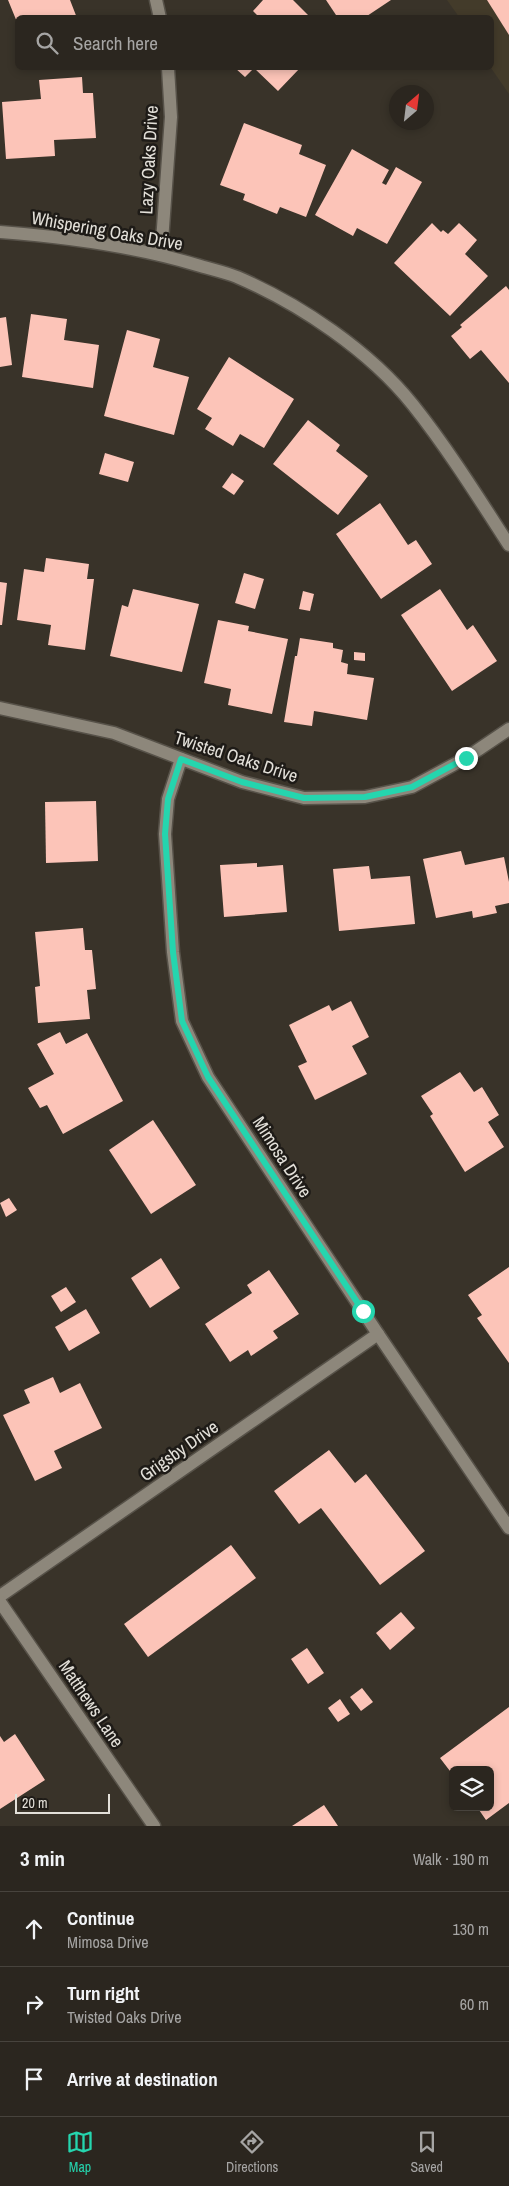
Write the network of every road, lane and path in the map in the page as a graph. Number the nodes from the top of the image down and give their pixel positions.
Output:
1 (156, 0) edge
2 (159, 15) edge
3 (168, 70) edge
4 (0, 232) edge
5 (161, 255) junction
6 (509, 545) edge
7 (0, 708) edge
8 (509, 730) edge
9 (181, 759) junction
10 (378, 1334) junction
11 (509, 1528) edge
12 (0, 1596) edge
13 (0, 1602) edge
14 (154, 1826) edge

1 - 2 street
3 - 5 street, Lazy Oaks Drive
4 - 5 street, Whispering Oaks Drive
5 - 6 street, Whispering Oaks Drive
7 - 9 street, Twisted Oaks Drive
8 - 9 street, Twisted Oaks Drive
9 - 10 street, Mimosa Drive
10 - 11 street, Mimosa Drive
10 - 12 street, Grigsby Drive
13 - 14 street, Matthews Lane

